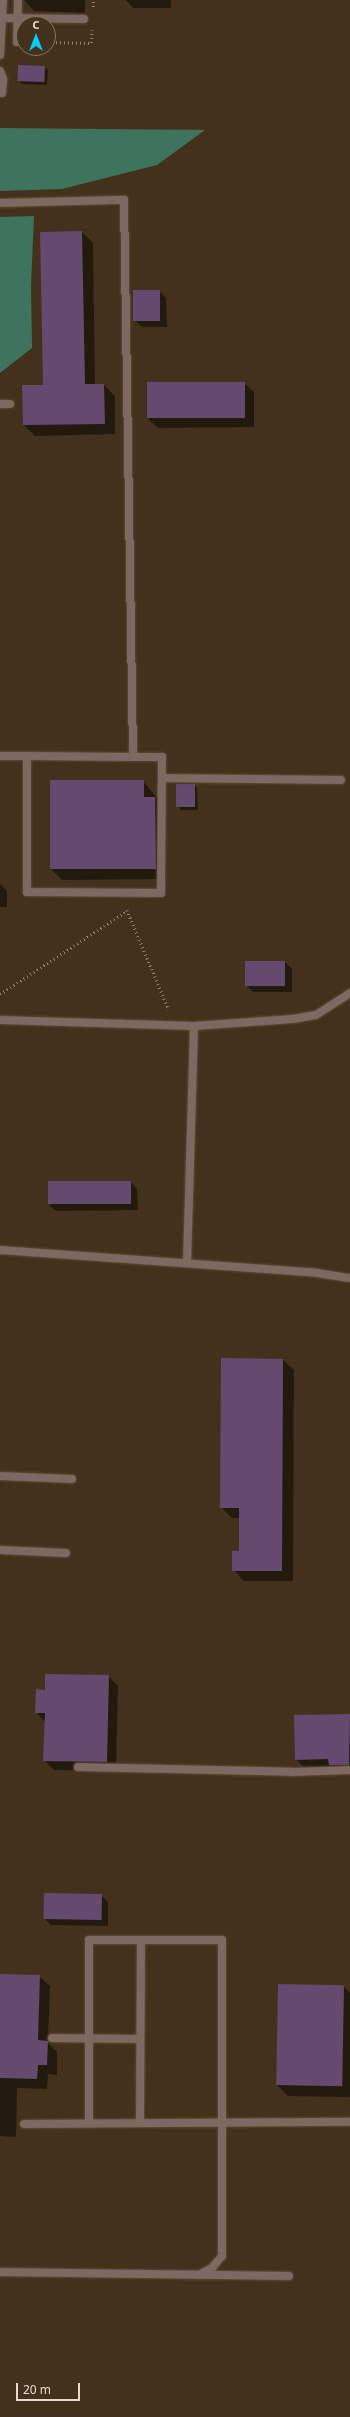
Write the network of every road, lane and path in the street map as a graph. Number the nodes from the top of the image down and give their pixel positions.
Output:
1 (3, 0) edge
2 (18, 0) edge
3 (17, 16) edge
4 (3, 18) junction
5 (16, 18) edge
6 (56, 19) edge
7 (84, 19) dead end
8 (0, 55) edge
9 (0, 70) edge
10 (2, 93) dead end
11 (0, 203) edge
12 (0, 404) edge
13 (10, 404) dead end
14 (0, 756) edge
15 (27, 756) junction
16 (133, 757) junction
17 (162, 778) junction
18 (342, 780) dead end
19 (120, 893) junction
20 (127, 910) junction
21 (350, 993) edge
22 (0, 994) edge
23 (0, 1020) edge
24 (175, 1025) junction
25 (194, 1026) junction
26 (0, 1250) edge
27 (187, 1263) junction
28 (350, 1278) edge
29 (0, 1476) edge
30 (72, 1479) dead end
31 (0, 1550) edge
32 (66, 1553) dead end
33 (78, 1767) dead end
34 (350, 1770) edge
35 (141, 1940) junction
36 (52, 2038) dead end
37 (89, 2039) junction
38 (140, 2039) junction
39 (350, 2122) edge
40 (89, 2123) junction
41 (140, 2123) junction
42 (222, 2123) junction
43 (24, 2124) dead end
44 (0, 2272) edge
45 (199, 2275) junction
46 (289, 2276) dead end

1 - 4 street
2 - 3 street
4 - 5 street
4 - 8 street
6 - 7 street
9 - 10 street
11 - 16 street
12 - 13 street
14 - 15 street
15 - 16 street
15 - 19 street
16 - 17 street
17 - 18 street
17 - 19 street
19 - 20 path
20 - 22 path
20 - 24 path
21 - 25 street
23 - 24 street
24 - 25 street
25 - 27 street
26 - 27 street
27 - 28 street
29 - 30 street
31 - 32 street
33 - 34 street
35 - 37 street
35 - 38 street
35 - 42 street
36 - 37 street
37 - 38 street
37 - 40 street
38 - 41 street
39 - 42 street
40 - 41 street
40 - 43 street
41 - 42 street
42 - 45 street
44 - 45 street
45 - 46 street

